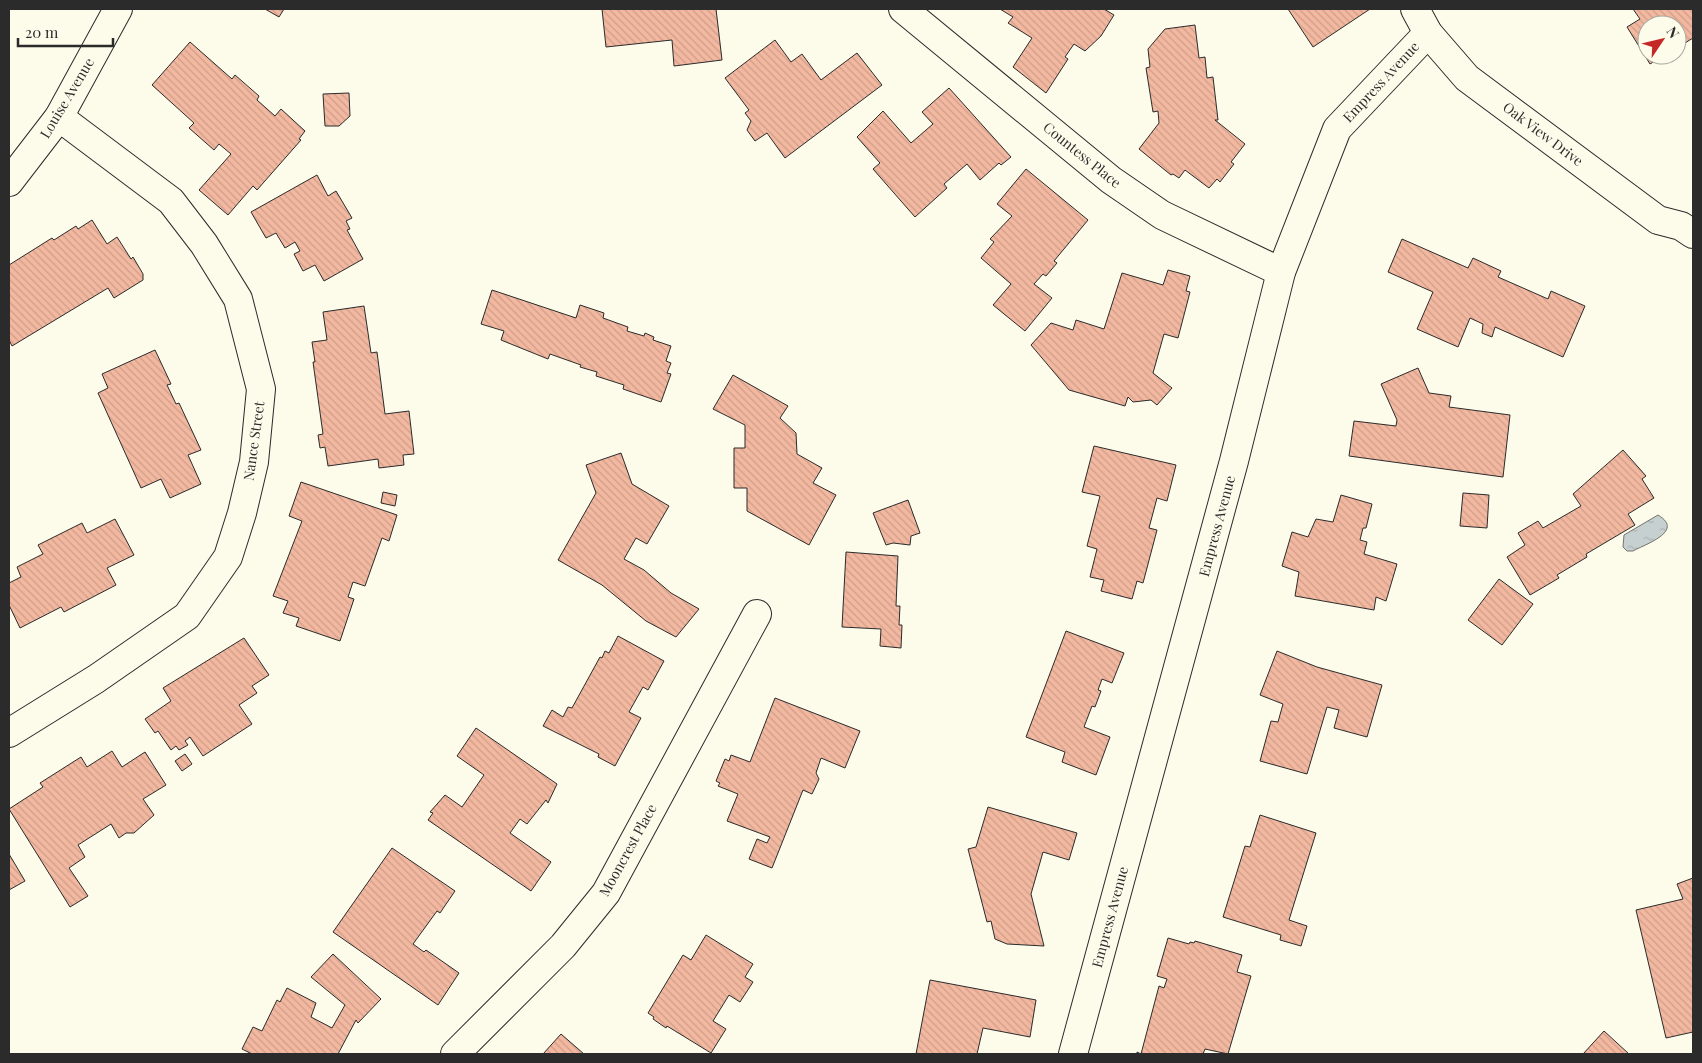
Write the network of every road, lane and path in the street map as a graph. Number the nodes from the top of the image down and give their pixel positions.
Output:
1 (118, 9) edge
2 (903, 9) edge
3 (1415, 9) edge
4 (1428, 34) junction
5 (59, 117) junction
6 (9, 182) edge
7 (1693, 234) edge
8 (1281, 272) junction
9 (758, 614) dead end
10 (9, 733) edge
11 (454, 1054) edge
12 (1073, 1054) edge

1 - 5 street, Louise Avenue
2 - 8 street, Countess Place
3 - 4 street, Oak View Drive
4 - 7 street, Oak View Drive
4 - 8 street, Empress Avenue
5 - 6 street, Louise Avenue
5 - 10 street, Nance Street
8 - 12 street, Empress Avenue
9 - 11 street, Mooncrest Place

